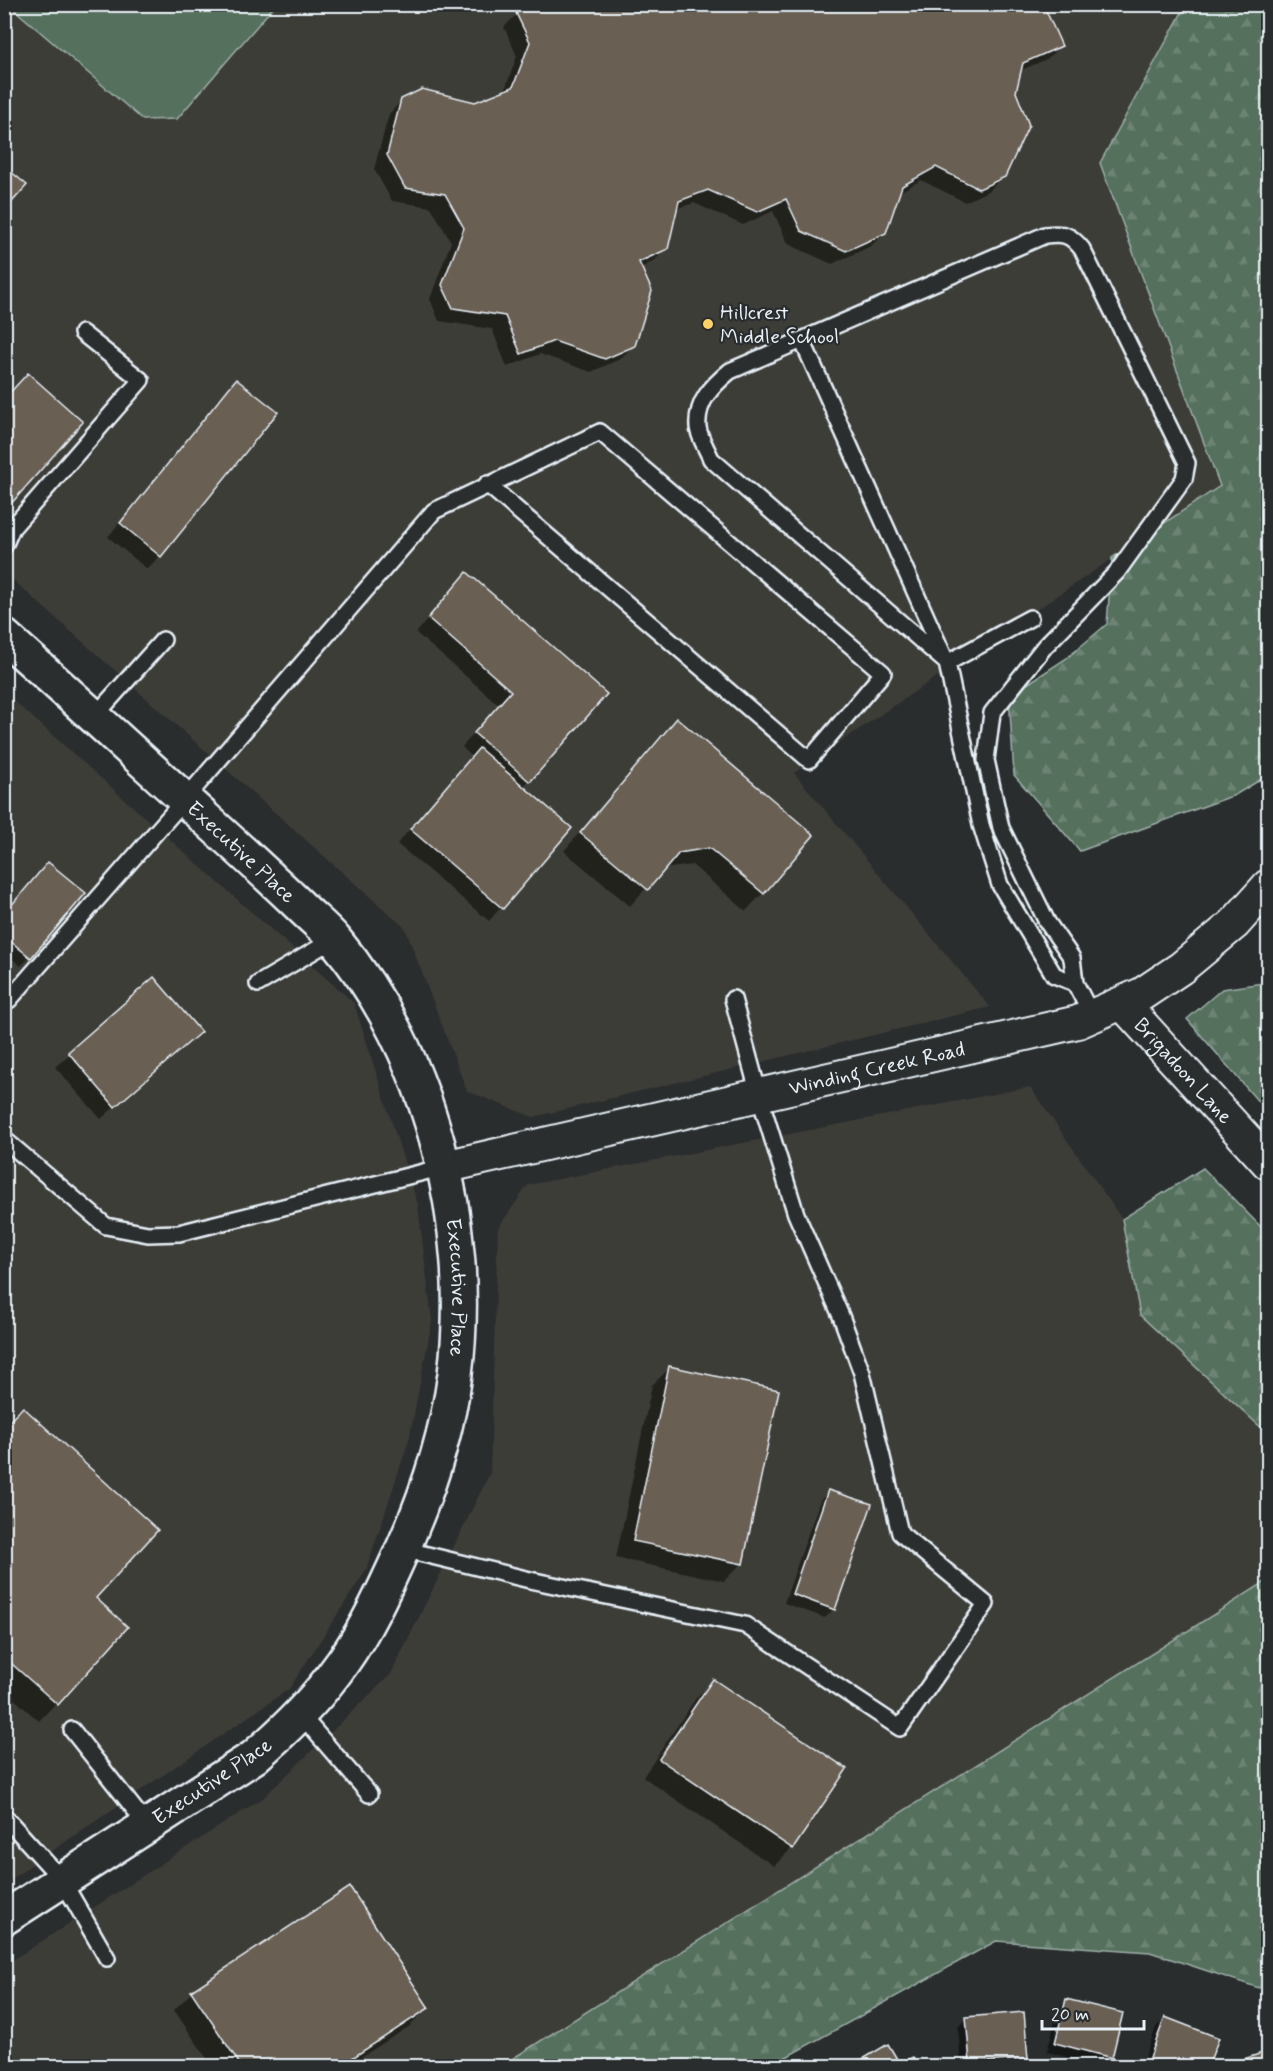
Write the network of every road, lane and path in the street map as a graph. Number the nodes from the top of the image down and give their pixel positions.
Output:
1 (82, 333) dead end
2 (802, 340) junction
3 (487, 484) junction
4 (4, 546) edge
5 (1030, 618) dead end
6 (4, 636) edge
7 (163, 640) dead end
8 (947, 663) junction
9 (94, 717) junction
10 (185, 800) junction
11 (1269, 886) edge
12 (334, 939) junction
13 (1075, 983) junction
14 (258, 984) dead end
15 (733, 999) dead end
16 (4, 1002) edge
17 (1123, 1004) junction
18 (1092, 1016) junction
19 (759, 1095) junction
20 (4, 1139) edge
21 (1269, 1163) edge
22 (444, 1167) junction
23 (403, 1550) junction
24 (300, 1714) junction
25 (72, 1730) dead end
26 (369, 1794) dead end
27 (4, 1816) edge
28 (147, 1825) junction
29 (62, 1880) junction
30 (4, 1918) edge
31 (107, 1958) dead end

1 - 4 lane
2 - 8 lane
2 - 8 lane
2 - 13 lane
3 - 3 lane
3 - 10 lane
5 - 8 lane
6 - 9 street, Executive Place
7 - 9 lane
8 - 13 lane
9 - 10 street, Executive Place
10 - 12 street, Executive Place
10 - 16 lane
11 - 17 street, Winding Creek Road
12 - 14 lane
12 - 22 street, Executive Place
13 - 18 lane
15 - 19 lane
17 - 18 street, Winding Creek Road
17 - 21 street, Brigadoon Lane
18 - 19 street, Winding Creek Road
19 - 22 street, Winding Creek Road
19 - 23 lane
20 - 22 lane
22 - 23 street, Executive Place
23 - 24 street, Executive Place
24 - 26 lane
24 - 28 street, Executive Place
25 - 28 lane
27 - 29 lane
28 - 29 street, Executive Place
29 - 30 street, Executive Place
29 - 31 lane

